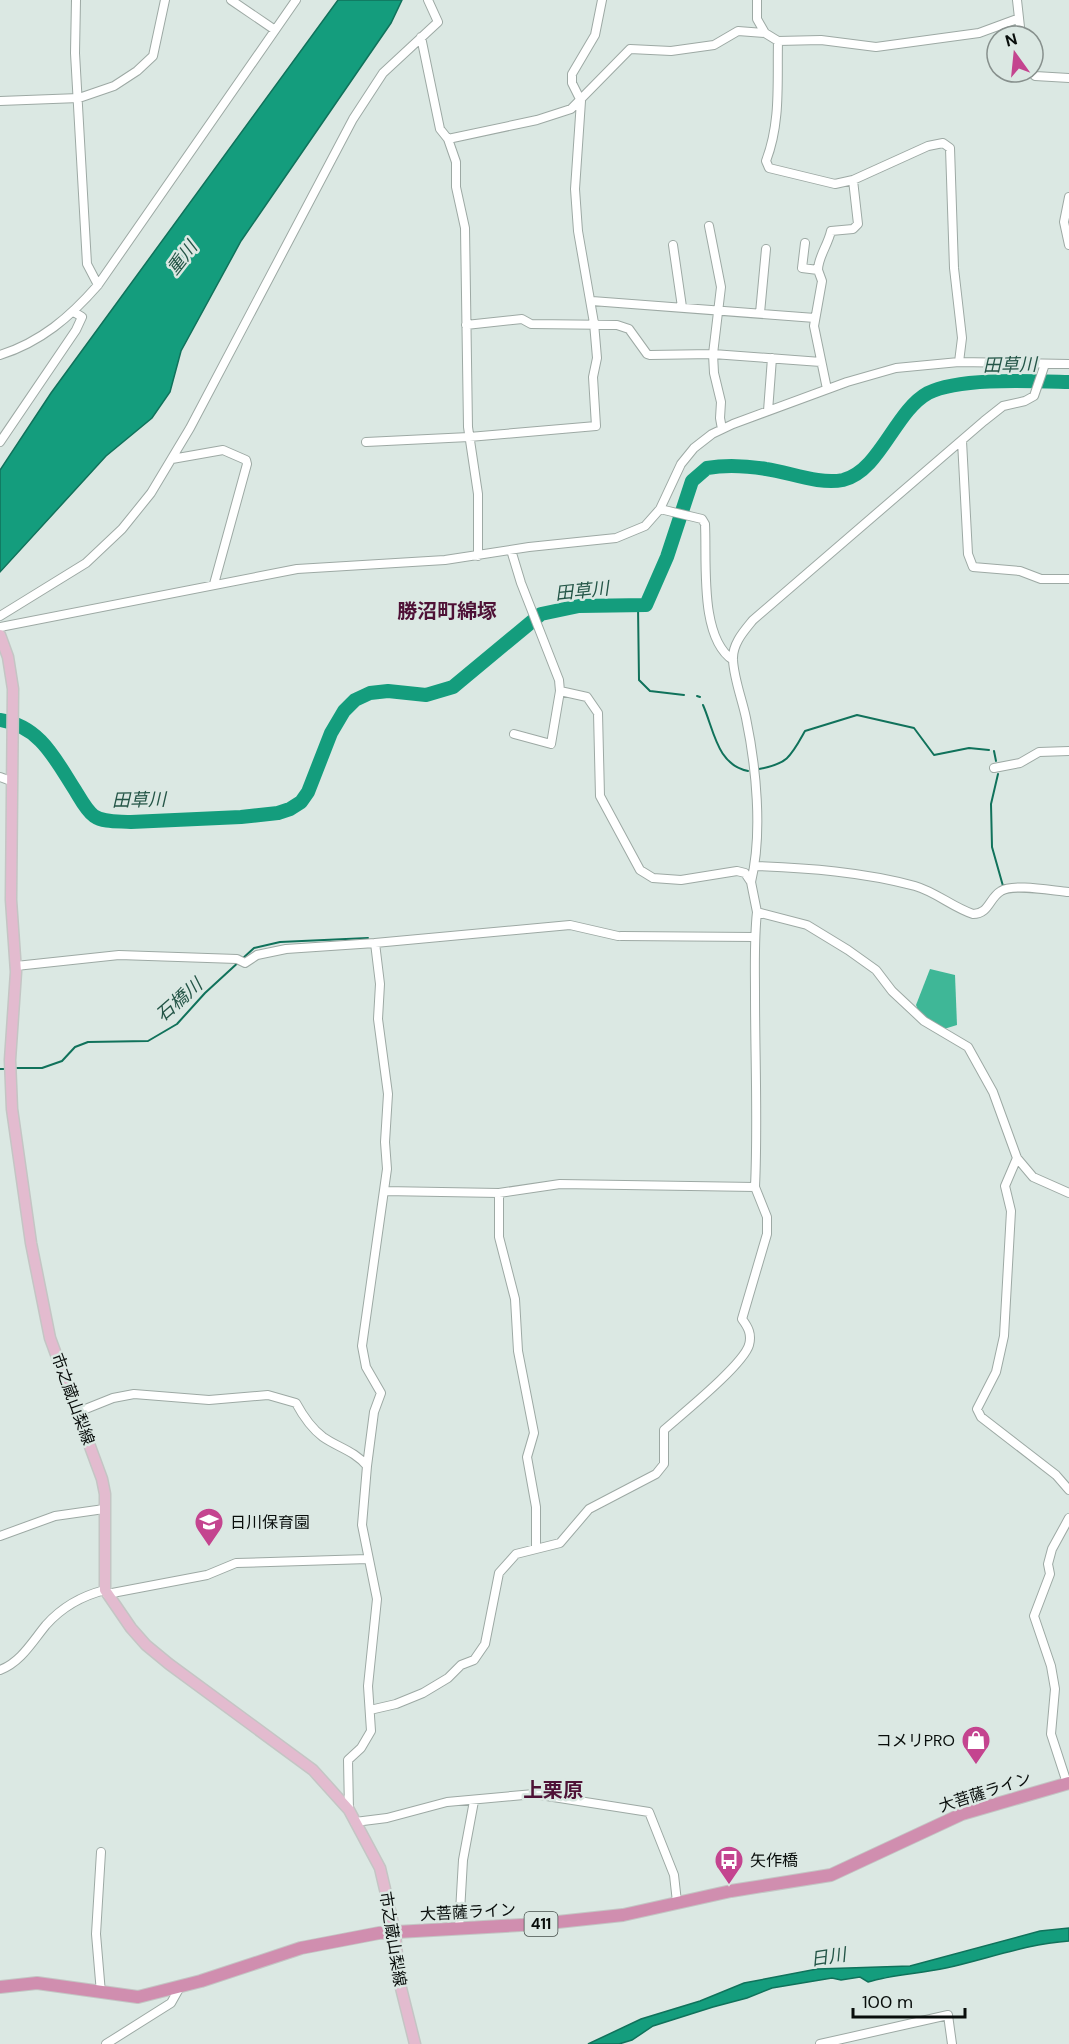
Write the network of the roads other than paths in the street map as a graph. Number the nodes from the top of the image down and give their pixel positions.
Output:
1 (76, 0) edge
2 (165, 0) edge
3 (231, 0) edge
4 (296, 0) edge
5 (428, 0) edge
6 (602, 0) edge
7 (757, 0) edge
8 (1017, 0) edge
9 (1017, 19) junction
10 (1018, 24) edge
11 (275, 30) junction
12 (765, 33) junction
13 (421, 37) junction
14 (778, 41) junction
15 (1045, 77) edge
16 (1069, 78) edge
17 (79, 98) junction
18 (0, 101) edge
19 (581, 101) junction
20 (448, 139) junction
21 (853, 180) junction
22 (1069, 197) edge
23 (709, 226) dead end
24 (804, 243) dead end
25 (673, 245) dead end
26 (1069, 245) edge
27 (766, 249) dead end
28 (818, 270) junction
29 (98, 285) junction
30 (592, 301) junction
31 (682, 307) junction
32 (718, 309) junction
33 (74, 312) junction
34 (760, 313) junction
35 (815, 318) junction
36 (594, 323) junction
37 (466, 325) junction
38 (713, 354) junction
39 (0, 356) edge
40 (772, 358) junction
41 (1069, 358) edge
42 (820, 362) junction
43 (958, 362) junction
44 (1045, 364) junction
45 (1066, 364) edge
46 (827, 389) junction
47 (768, 411) junction
48 (722, 429) junction
49 (470, 437) junction
50 (962, 441) junction
51 (0, 442) edge
52 (366, 442) dead end
53 (172, 459) junction
54 (660, 509) junction
55 (511, 550) junction
56 (478, 556) junction
57 (1069, 579) edge
58 (214, 584) junction
59 (0, 616) edge
60 (0, 627) edge
61 (0, 635) edge
62 (733, 660) junction
63 (561, 691) junction
64 (514, 734) dead end
65 (1069, 751) edge
66 (994, 768) dead end
67 (0, 777) edge
68 (11, 781) junction
69 (755, 867) junction
70 (751, 882) junction
71 (1069, 892) edge
72 (758, 912) junction
73 (754, 937) junction
74 (375, 943) junction
75 (16, 966) junction
76 (1017, 1158) junction
77 (756, 1187) junction
78 (384, 1191) junction
79 (499, 1193) junction
80 (1069, 1193) edge
81 (78, 1412) junction
82 (367, 1466) junction
83 (1069, 1490) edge
84 (104, 1509) junction
85 (1069, 1518) edge
86 (0, 1536) edge
87 (536, 1549) junction
88 (368, 1558) junction
89 (106, 1592) junction
90 (0, 1670) edge
91 (370, 1710) junction
92 (1068, 1783) edge
93 (474, 1801) junction
94 (349, 1810) junction
95 (356, 1822) junction
96 (101, 1852) dead end
97 (677, 1902) junction
98 (459, 1929) junction
99 (394, 1932) junction
100 (0, 1987) edge
101 (180, 1987) junction
102 (101, 1993) junction
103 (415, 2042) edge
104 (106, 2044) edge
105 (820, 2044) edge
106 (952, 2044) edge

1 - 17 street
2 - 17 street
3 - 11 street
4 - 11 street
5 - 13 street
6 - 19 street
7 - 12 street
8 - 9 street
9 - 10 street
9 - 14 street
11 - 29 street
12 - 14 street
12 - 19 street
13 - 20 street
13 - 53 street
14 - 21 street
15 - 16 street
17 - 18 street
17 - 29 street
19 - 20 street
19 - 30 street
20 - 37 street
21 - 28 street
21 - 43 street
22 - 26 street
23 - 32 street
24 - 28 street
25 - 31 street
27 - 34 street
28 - 35 street
29 - 33 street
30 - 31 street
30 - 36 street
31 - 32 street
32 - 34 street
32 - 38 street
33 - 39 street
33 - 51 street
34 - 35 street
35 - 42 street
36 - 37 street
36 - 38 street
36 - 49 street
37 - 49 street
38 - 40 street
38 - 48 street
40 - 42 street
40 - 47 street
41 - 45 street
42 - 46 street
43 - 44 street
43 - 46 street
44 - 45 street
44 - 50 street
46 - 47 street
47 - 48 street
48 - 54 street
49 - 52 street
49 - 56 street
50 - 57 street
50 - 62 street
53 - 58 street
53 - 59 street
54 - 55 street
54 - 62 street
55 - 56 street
55 - 63 street
56 - 58 street
58 - 60 street
61 - 68 main road, 市之蔵山梨線
62 - 69 street
63 - 64 street
63 - 70 street
65 - 66 street
67 - 68 street
68 - 75 main road, 市之蔵山梨線
69 - 70 street
69 - 71 street
70 - 72 street
72 - 73 street
72 - 76 street
73 - 74 street
73 - 77 street
74 - 75 street
74 - 78 street
75 - 81 main road, 市之蔵山梨線
76 - 80 street
76 - 83 street
77 - 79 street
77 - 87 street
78 - 79 street
78 - 82 street
79 - 87 street
81 - 82 street
81 - 84 main road, 市之蔵山梨線
82 - 88 street
84 - 86 street
84 - 89 main road, 市之蔵山梨線
85 - 92 street
87 - 91 street
88 - 89 street
88 - 91 street
89 - 90 street
89 - 94 main road, 市之蔵山梨線
91 - 94 street
92 - 97 highway, 大菩薩ライン / 411
93 - 95 street
93 - 97 street
93 - 98 street
94 - 95 main road, 市之蔵山梨線
95 - 99 main road, 市之蔵山梨線
96 - 102 street
97 - 98 highway, 大菩薩ライン / 411
98 - 99 highway, 大菩薩ライン / 411
99 - 101 highway, 大菩薩ライン / 411
99 - 103 main road, 市之蔵山梨線
100 - 102 highway, 大菩薩ライン / 411
101 - 102 highway, 大菩薩ライン / 411
101 - 104 street
105 - 106 street

